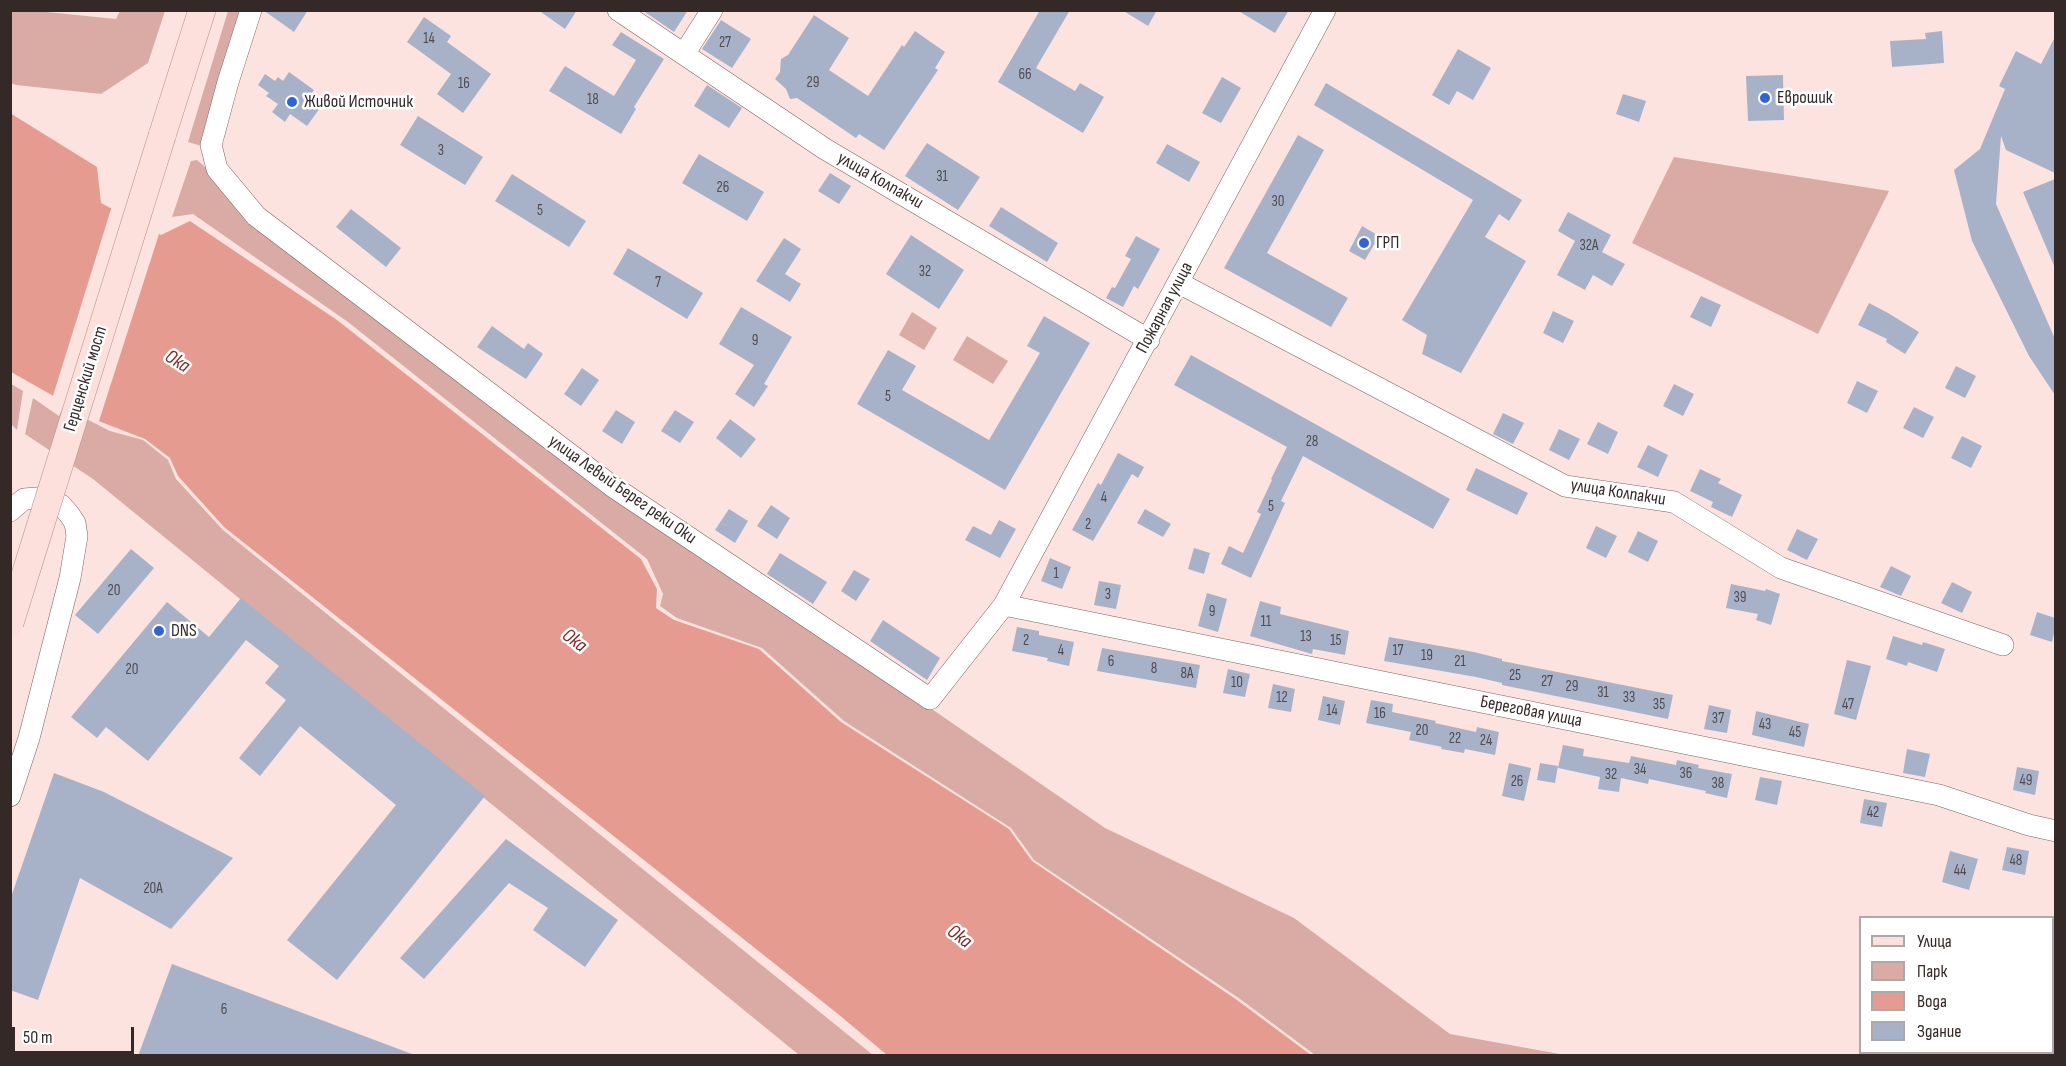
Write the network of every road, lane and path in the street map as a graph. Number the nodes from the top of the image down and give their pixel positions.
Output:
1 (202, 10) edge
2 (251, 10) edge
3 (618, 10) edge
4 (712, 10) edge
5 (1325, 10) edge
6 (684, 54) junction
7 (1179, 282) junction
8 (1149, 339) junction
9 (10, 511) edge
10 (1004, 605) junction
11 (10, 622) edge
12 (2003, 645) dead end
13 (10, 796) edge
14 (2055, 831) edge

1 - 11 main road, Герценский мост, bridge
2 - 10 street, улица Левый Берег реки Оки
3 - 6 street, улица Колпакчи
4 - 6 street
5 - 7 street, Пожарная улица
6 - 8 street, улица Колпакчи
7 - 8 street, Пожарная улица
7 - 12 street, улица Колпакчи
8 - 10 street, Пожарная улица
9 - 13 street
10 - 14 street, Береговая улица

